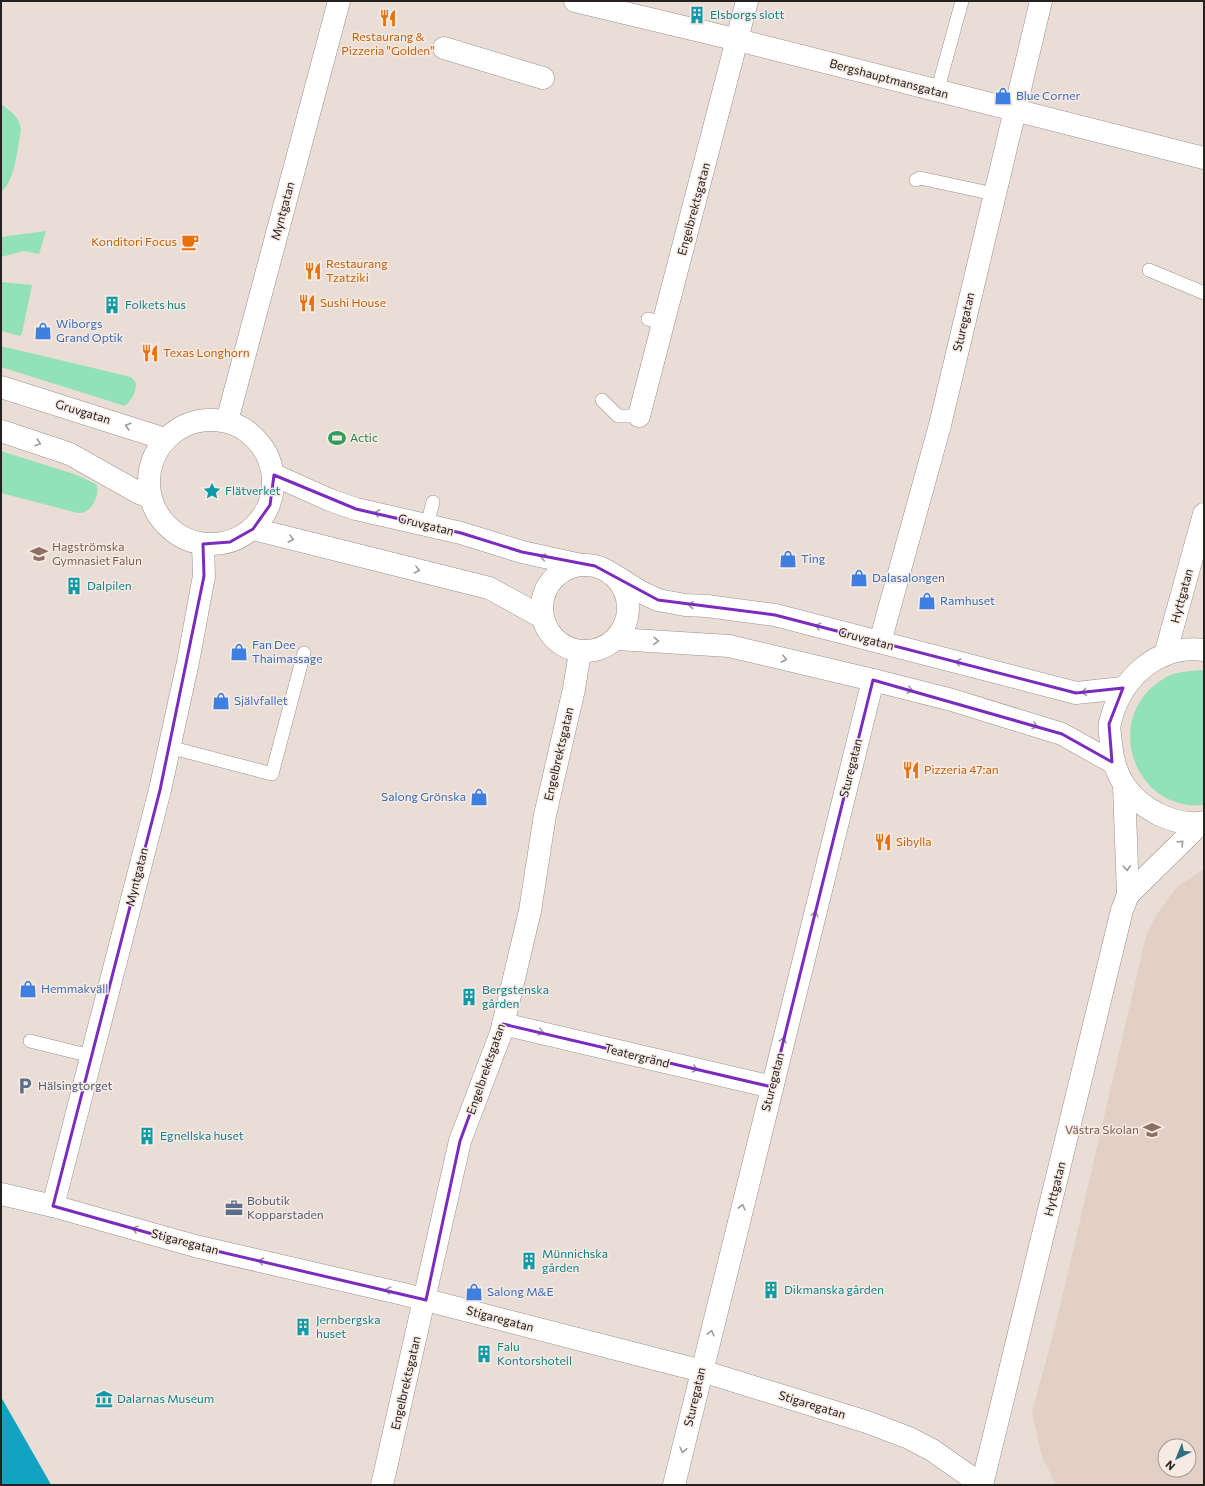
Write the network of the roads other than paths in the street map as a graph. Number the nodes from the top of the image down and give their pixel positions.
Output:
1 (339, 1) edge
2 (574, 1) edge
3 (747, 1) edge
4 (962, 1) edge
5 (1041, 1) edge
6 (738, 40) junction
7 (444, 48) dead end
8 (543, 78) dead end
9 (938, 92) junction
10 (1014, 112) junction
11 (1204, 158) edge
12 (916, 180) dead end
13 (994, 194) junction
14 (1149, 270) dead end
15 (1204, 293) edge
16 (1, 387) edge
17 (602, 400) dead end
18 (639, 416) joint
19 (227, 421) junction
20 (1, 431) edge
21 (165, 439) junction
22 (274, 475) junction
23 (150, 497) junction
24 (433, 502) dead end
25 (1204, 514) edge
26 (427, 524) junction
27 (253, 529) junction
28 (204, 544) junction
29 (581, 565) junction
30 (614, 575) junction
31 (542, 616) junction
32 (617, 639) junction
33 (880, 642) junction
34 (1204, 650) edge
35 (580, 652) junction
36 (304, 653) dead end
37 (1165, 655) junction
38 (873, 680) junction
39 (1123, 688) junction
40 (169, 748) junction
41 (1112, 762) junction
42 (1124, 785) junction
43 (1202, 822) edge
44 (1128, 895) junction
45 (503, 1024) junction
46 (30, 1040) dead end
47 (91, 1056) junction
48 (772, 1087) junction
49 (1, 1194) edge
50 (53, 1206) junction
51 (426, 1300) junction
52 (702, 1371) junction
53 (382, 1485) edge
54 (674, 1485) edge
55 (982, 1485) edge

1 - 19 street, Myntgatan
2 - 6 street, Bergshauptmansgatan
3 - 6 street, Engelbrektsgatan
4 - 9 lane
5 - 10 street, Sturegatan
6 - 9 street, Bergshauptmansgatan
6 - 18 street, Engelbrektsgatan
7 - 8 street
9 - 10 street, Bergshauptmansgatan
10 - 11 street, Bergshauptmansgatan
10 - 13 street, Sturegatan
12 - 13 lane
13 - 33 street, Sturegatan
14 - 15 lane
21 -> 16 street, Gruvgatan
17 - 18 lane
19 - 21 street
19 - 22 street
20 -> 23 street
21 - 23 street
26 -> 22 street, Gruvgatan
22 - 27 street
23 - 28 street
24 - 26 lane
25 - 37 street, Hyttgatan
29 -> 26 street, Gruvgatan
27 - 28 street
27 -> 31 street
28 - 40 street, Myntgatan
29 - 30 street
29 - 31 street
30 - 32 street
33 -> 30 street, Gruvgatan
31 - 35 street
32 - 35 street
32 -> 38 street
39 -> 33 street, Gruvgatan
34 - 37 street
35 - 45 street, Engelbrektsgatan
36 - 40 lane
37 - 39 street
38 -> 41 street
48 -> 38 street, Sturegatan
39 - 41 street
40 - 47 street, Myntgatan
41 - 42 street
42 - 43 street
42 -> 44 street, Hyttgatan
44 -> 43 street, Hyttgatan
44 - 55 street, Hyttgatan
45 -> 48 street, Teatergränd
45 - 51 street, Engelbrektsgatan
46 - 47 lane
47 - 50 street, Myntgatan
52 -> 48 street, Sturegatan
49 - 50 street, Stigaregatan
51 -> 50 street, Stigaregatan
51 - 52 street, Stigaregatan
51 - 53 street, Engelbrektsgatan
52 -> 54 street, Sturegatan
52 - 55 street, Stigaregatan

